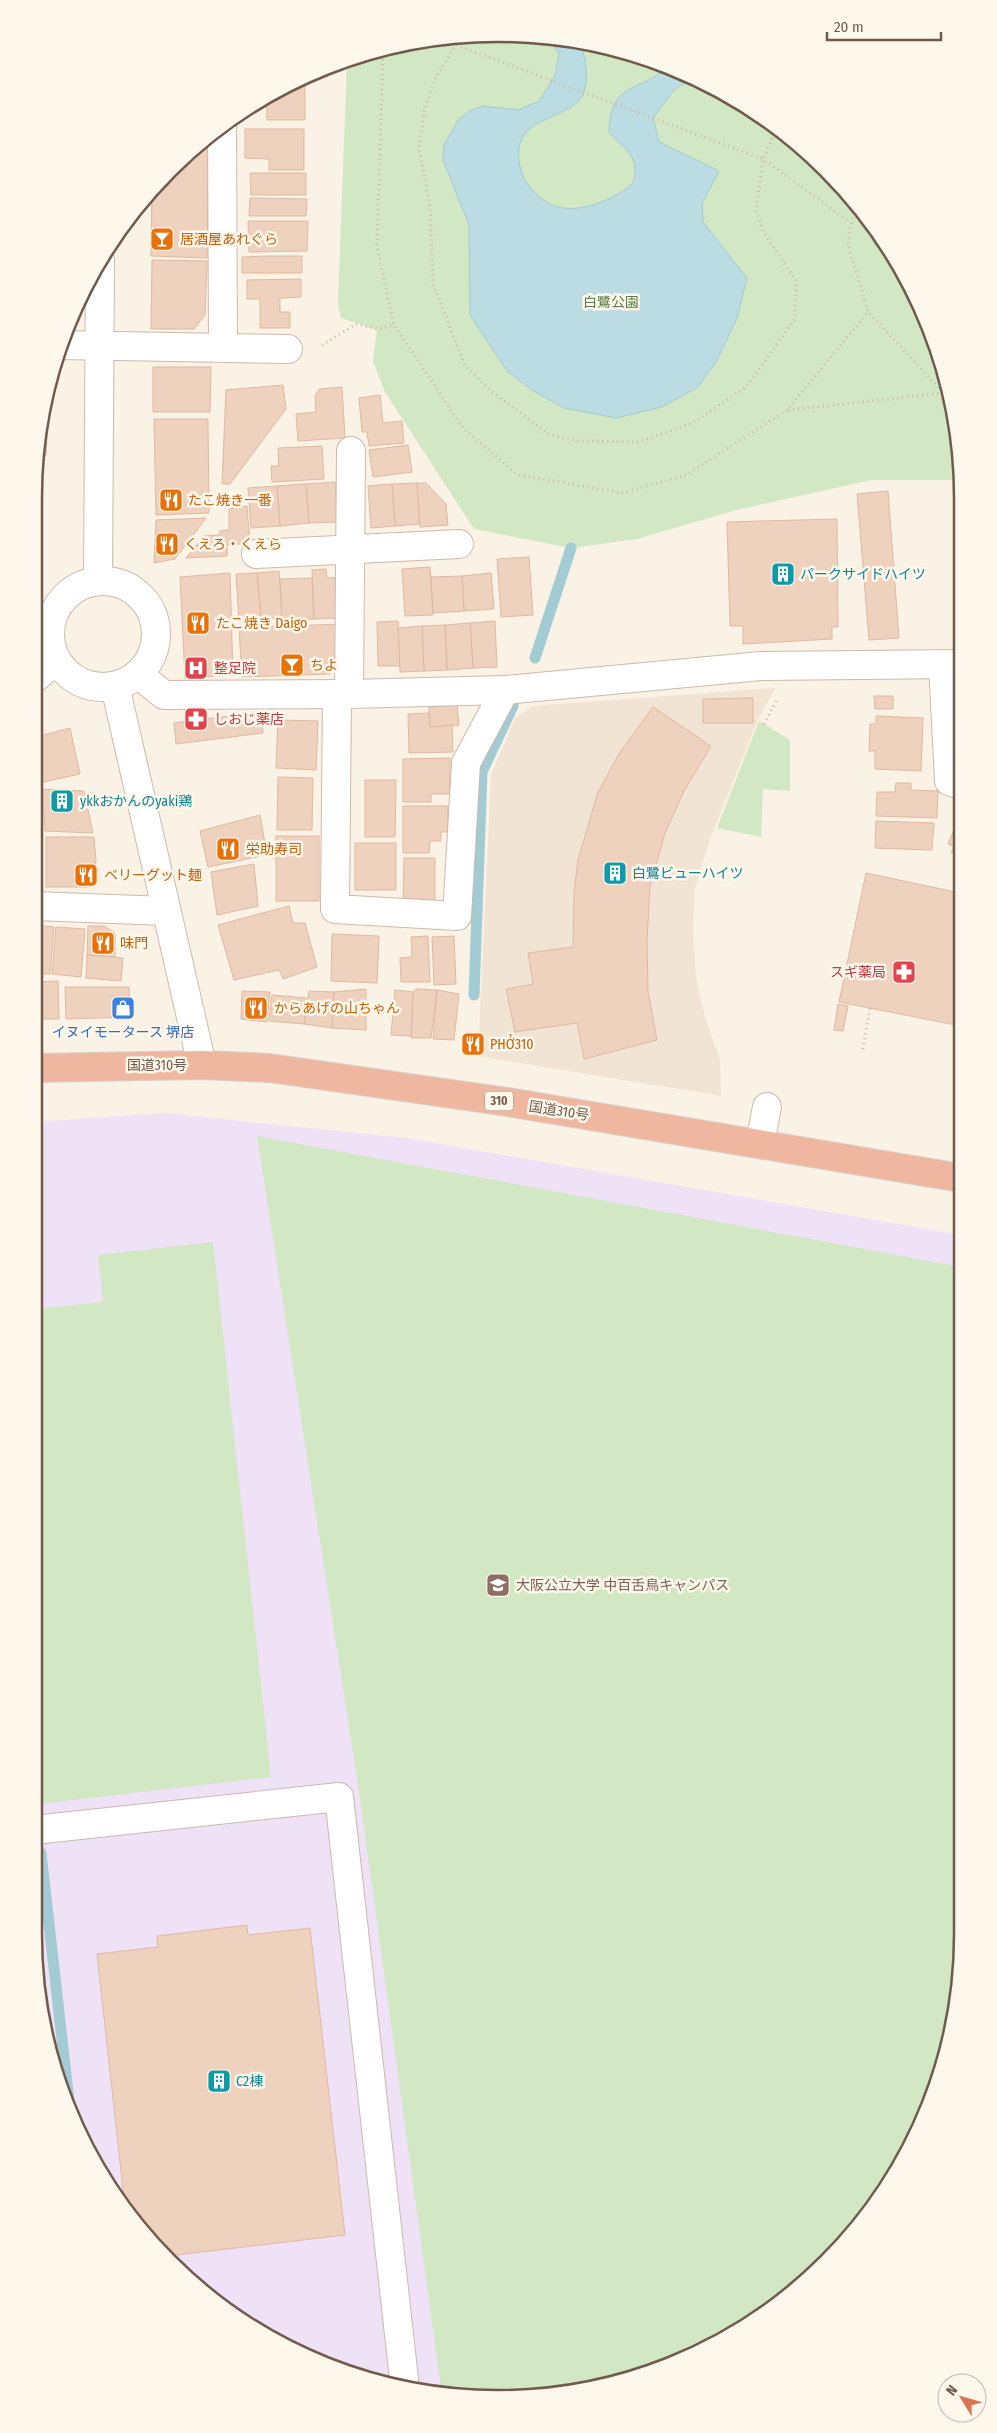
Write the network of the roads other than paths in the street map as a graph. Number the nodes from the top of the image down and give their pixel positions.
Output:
1 (222, 136) edge
2 (100, 277) edge
3 (69, 345) edge
4 (101, 346) junction
5 (223, 346) junction
6 (288, 349) road end
7 (351, 451) dead end
8 (459, 544) dead end
9 (350, 548) junction
10 (256, 554) dead end
11 (98, 580) junction
12 (56, 661) junction
13 (952, 664) edge
14 (42, 673) edge
15 (126, 680) junction
16 (505, 690) junction
17 (343, 694) junction
18 (954, 782) edge
19 (42, 906) edge
20 (166, 911) junction
21 (202, 1065) junction
22 (42, 1068) edge
23 (767, 1107) dead end
24 (760, 1143) junction
25 (954, 1177) edge
26 (42, 1829) edge
27 (404, 2381) edge

1 - 5 street
2 - 4 street
3 - 4 street
4 - 5 street
4 - 11 street
5 - 6 street
7 - 9 street
8 - 9 street
9 - 10 street
9 - 17 street
11 - 12 street
11 - 15 street
12 - 14 street
12 - 15 street
13 - 16 street
13 - 18 street
15 - 17 street
15 - 20 street
16 - 17 street
16 - 17 street
19 - 20 street
20 - 21 street
21 - 22 highway, 国道310号 / 310
21 - 24 highway, 国道310号 / 310
23 - 24 street
24 - 25 highway, 国道310号 / 310
26 - 27 street

